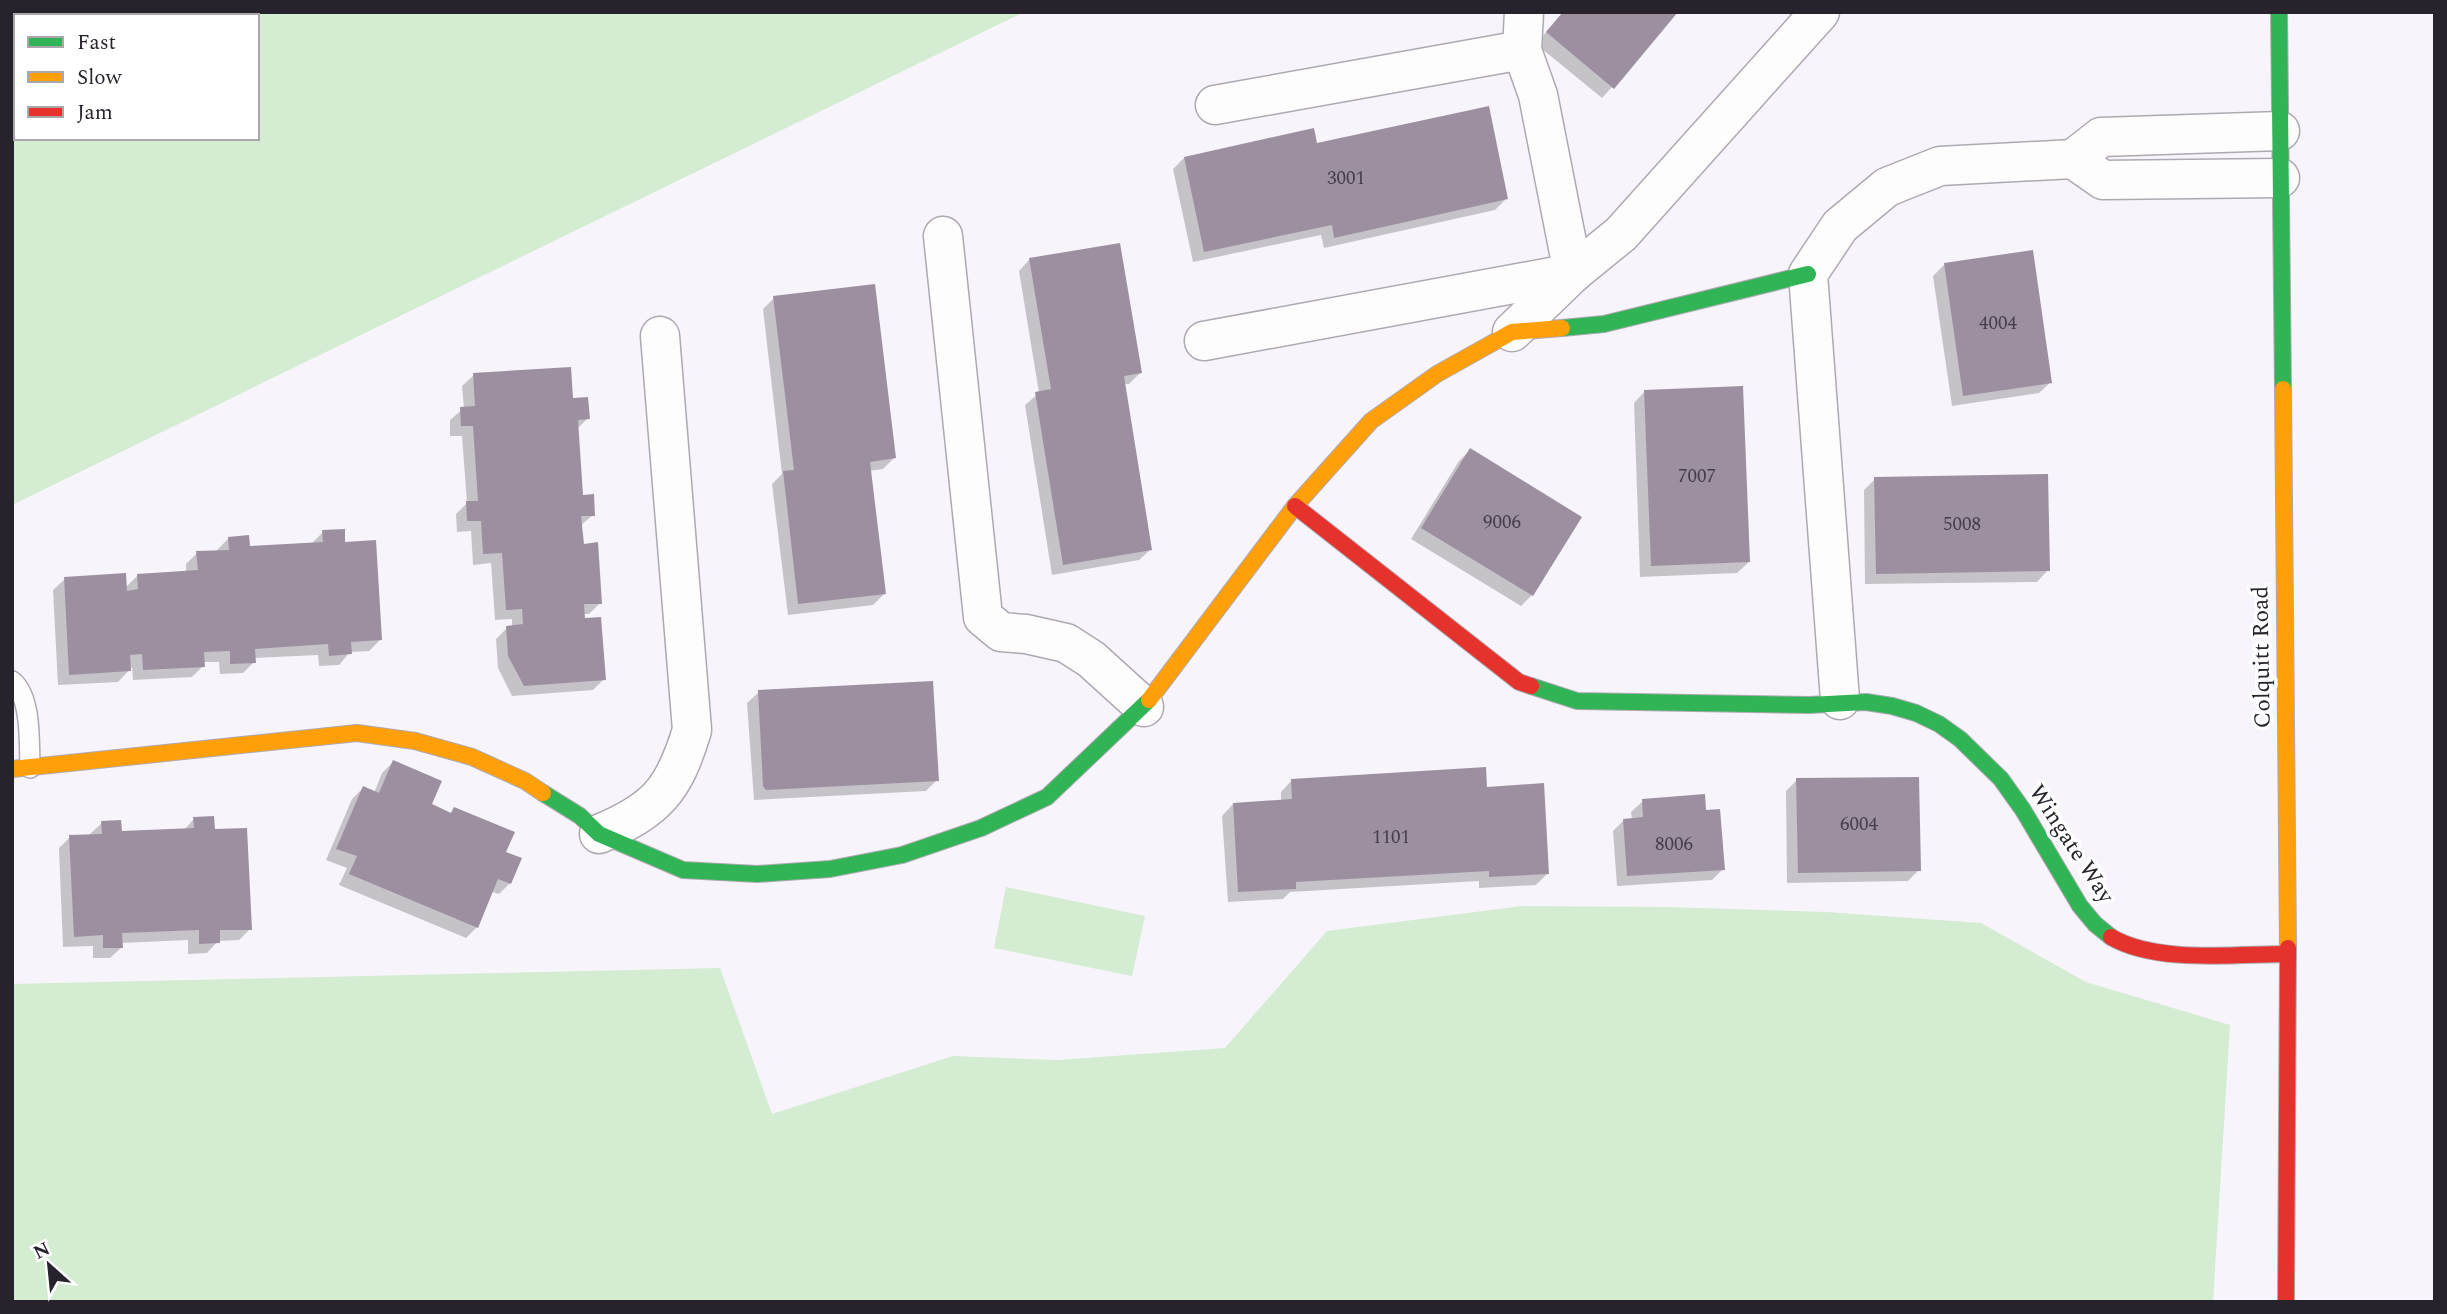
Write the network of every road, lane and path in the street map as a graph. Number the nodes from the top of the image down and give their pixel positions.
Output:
1 (1524, 12) edge
2 (1820, 12) edge
3 (2279, 12) edge
4 (1522, 50) junction
5 (1215, 106) dead end
6 (2280, 131) junction
7 (2073, 159) junction
8 (2280, 178) junction
9 (943, 236) dead end
10 (1573, 273) junction
11 (1808, 274) junction
12 (1512, 332) junction
13 (660, 335) dead end
14 (1205, 341) dead end
15 (1295, 506) junction
16 (12, 681) edge
17 (1840, 700) junction
18 (1144, 707) junction
19 (21, 768) edge
20 (599, 834) junction
21 (2288, 954) junction
22 (2286, 1302) edge

1 - 4 street
2 - 10 street
3 - 6 street, Colquitt Road
4 - 5 street
4 - 10 street
6 - 7 street
6 - 8 street, Colquitt Road
7 - 8 street
7 - 11 street
8 - 21 street, Colquitt Road
9 - 18 street
10 - 12 street
10 - 14 street
11 - 12 street
11 - 17 street
12 - 15 street
13 - 20 street
15 - 17 street, Wingate Way
15 - 18 street
16 - 19 lane
17 - 21 street, Wingate Way
18 - 20 street
19 - 20 street
21 - 22 street, Colquitt Road

